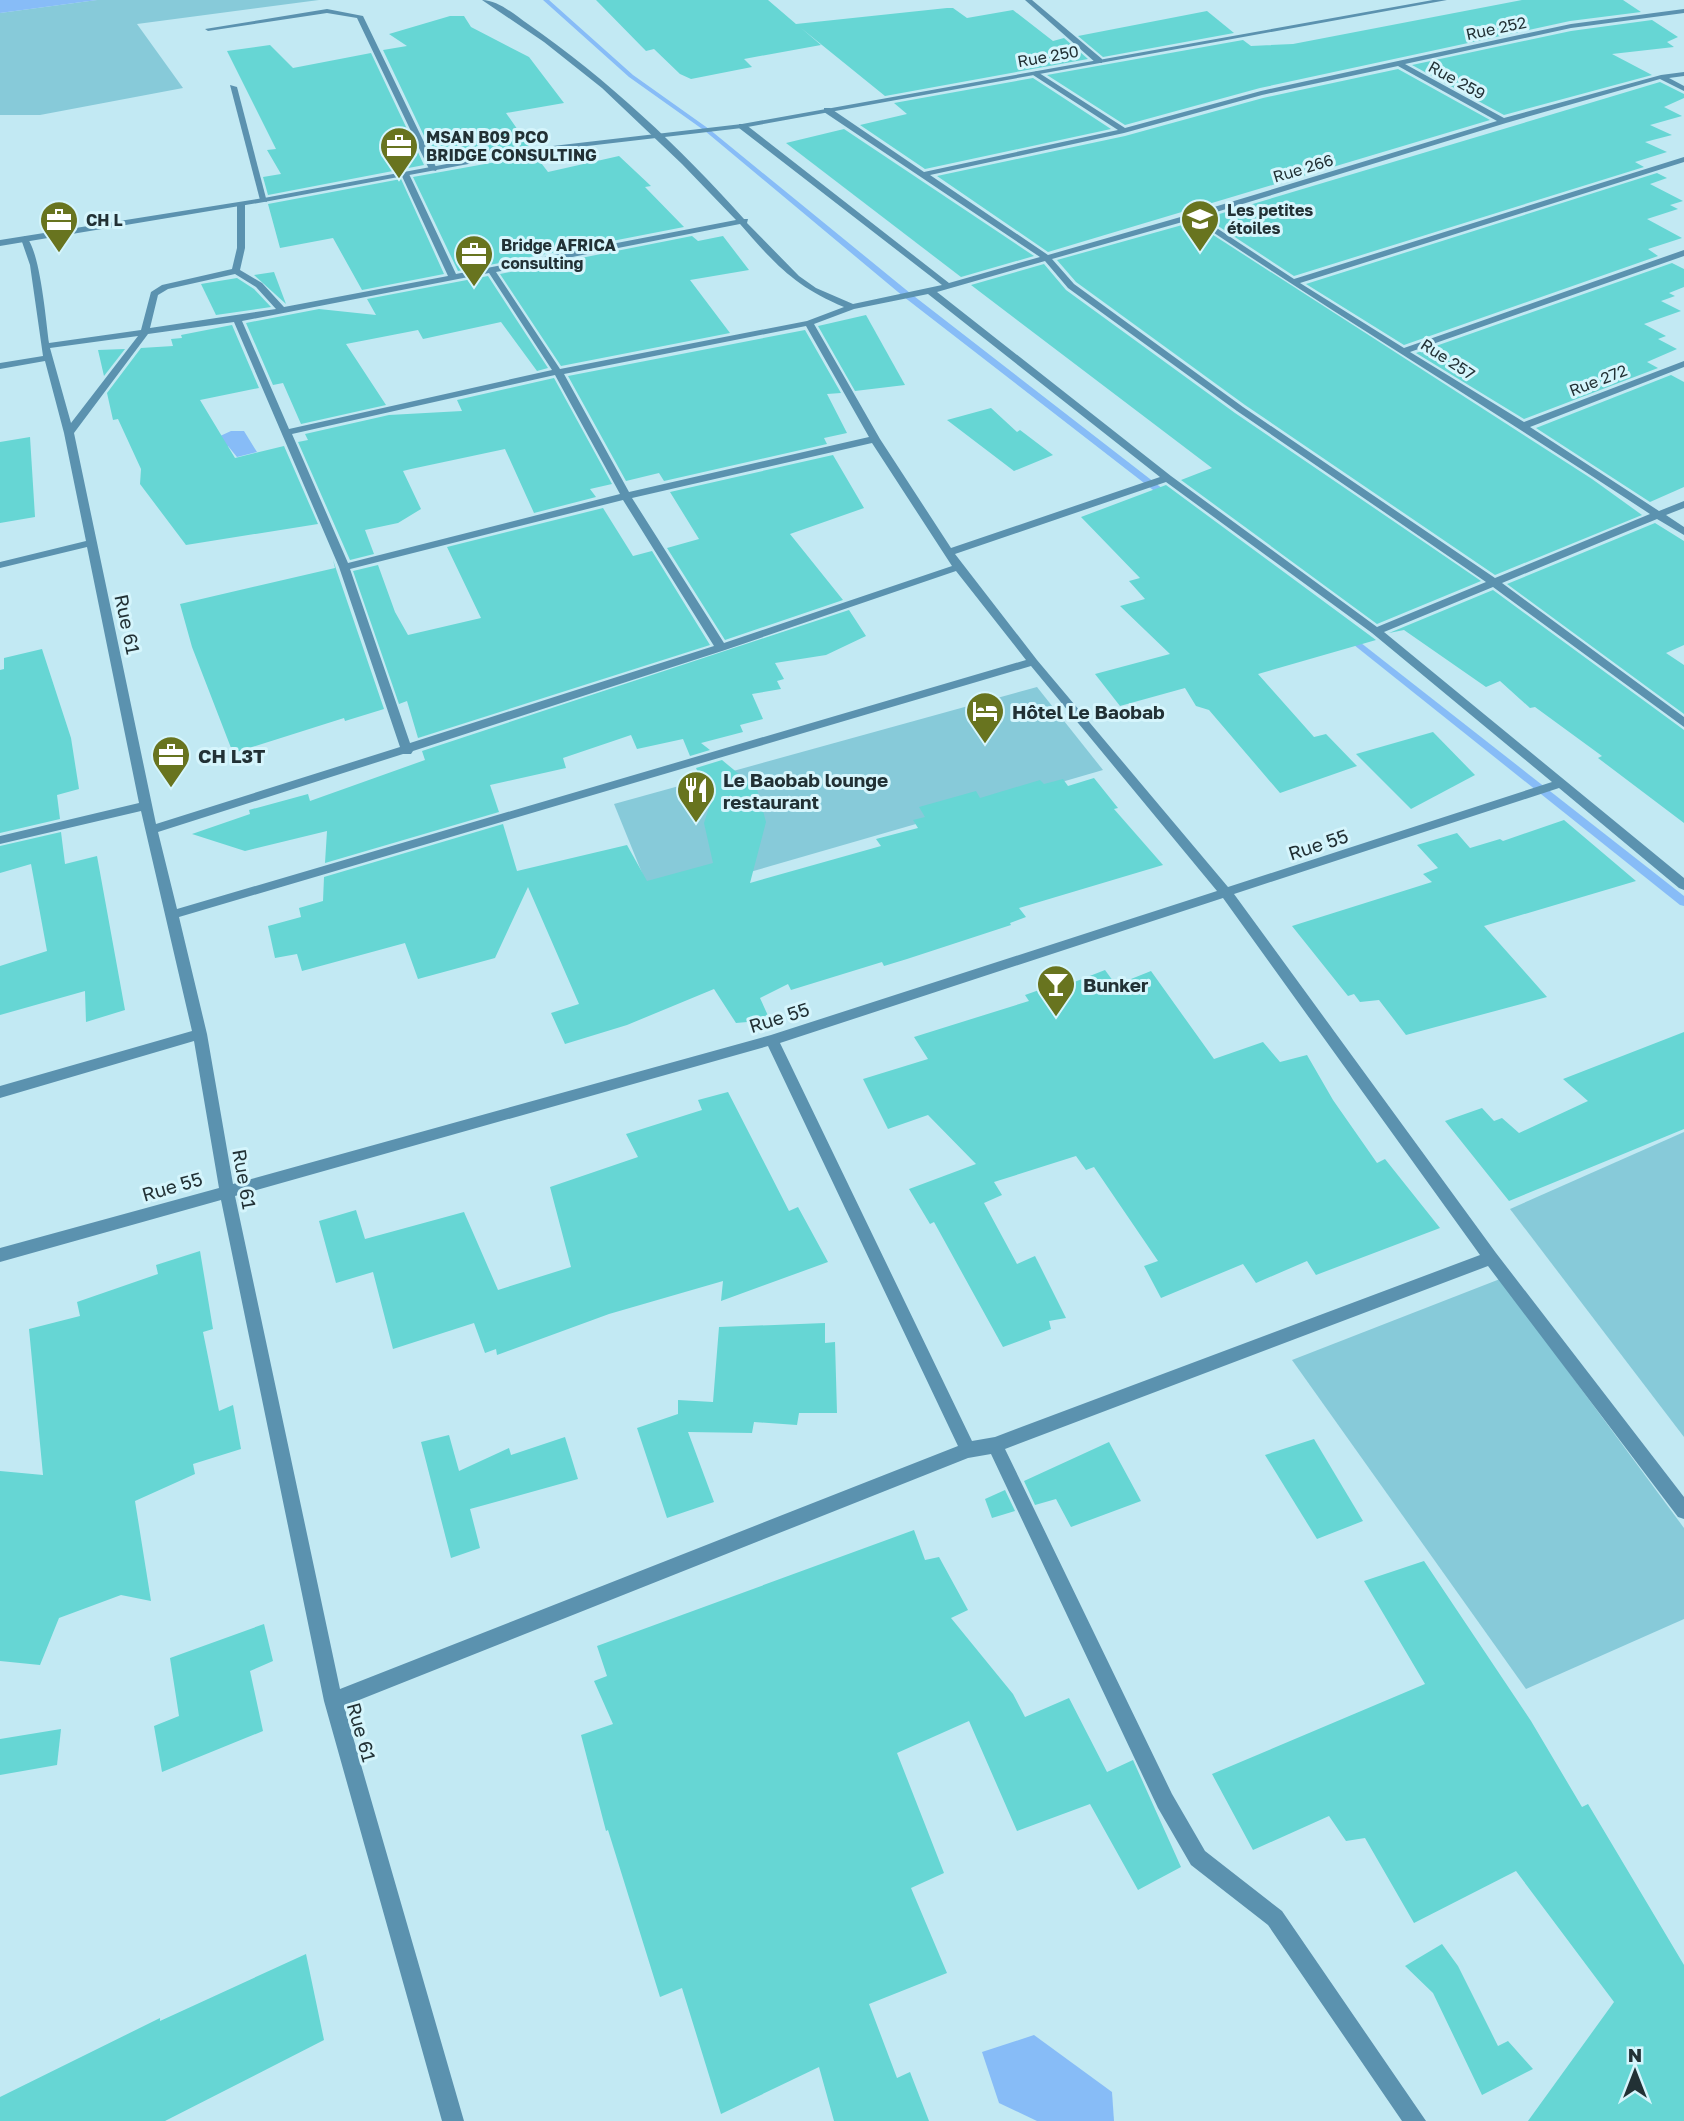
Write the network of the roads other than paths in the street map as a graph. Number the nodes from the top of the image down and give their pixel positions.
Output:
1 (485, 0) edge
2 (1028, 0) edge
3 (1444, 0) edge
4 (1684, 11) edge
5 (208, 29) dead end
6 (1099, 61) junction
7 (1398, 63) junction
8 (1036, 73) junction
9 (1684, 74) edge
10 (1661, 77) junction
11 (233, 87) dead end
12 (1684, 89) edge
13 (827, 110) junction
14 (1503, 121) junction
15 (741, 126) junction
16 (1124, 131) junction
17 (657, 134) junction
18 (1684, 159) edge
19 (433, 169) junction
20 (405, 174) junction
21 (921, 175) junction
22 (264, 201) junction
23 (241, 204) junction
24 (1194, 216) junction
25 (745, 221) junction
26 (25, 239) junction
27 (0, 243) edge
28 (1684, 253) edge
29 (1046, 257) junction
30 (491, 270) junction
31 (236, 271) junction
32 (453, 277) junction
33 (1293, 282) junction
34 (946, 284) junction
35 (930, 291) junction
36 (852, 307) junction
37 (282, 310) junction
38 (237, 319) junction
39 (809, 323) junction
40 (145, 332) junction
41 (1406, 350) junction
42 (47, 352) junction
43 (1684, 364) edge
44 (0, 366) edge
45 (558, 372) junction
46 (1523, 426) junction
47 (69, 433) junction
48 (285, 433) junction
49 (875, 439) junction
50 (1167, 478) junction
51 (626, 496) junction
52 (1684, 504) edge
53 (1657, 515) junction
54 (1684, 532) edge
55 (92, 543) junction
56 (950, 552) junction
57 (0, 565) edge
58 (344, 567) junction
59 (958, 567) junction
60 (1492, 581) junction
61 (1376, 631) junction
62 (721, 648) junction
63 (1033, 662) junction
64 (1684, 723) edge
65 (407, 751) junction
66 (1559, 784) junction
67 (146, 806) junction
68 (151, 830) junction
69 (0, 840) edge
70 (1684, 885) edge
71 (1227, 894) junction
72 (172, 915) junction
73 (201, 1034) junction
74 (772, 1040) junction
75 (0, 1092) edge
76 (226, 1191) junction
77 (0, 1255) edge
78 (1491, 1258) junction
79 (995, 1445) junction
80 (968, 1450) junction
81 (1684, 1511) edge
82 (333, 1701) junction
83 (453, 2121) edge
84 (1415, 2121) edge

1 - 17 street
2 - 6 street
3 - 6 street, Rue 250
4 - 7 street, Rue 252
5 - 19 street
6 - 8 street, Rue 250
7 - 14 street, Rue 259
7 - 16 street, Rue 252
8 - 13 street, Rue 250
8 - 16 street
9 - 10 street, Rue 266
10 - 12 street
10 - 14 street, Rue 266
11 - 22 street
13 - 15 street, Rue 250
13 - 21 street
14 - 24 street, Rue 266
15 - 17 street, Rue 250
15 - 34 street
16 - 21 street, Rue 252
17 - 19 street, Rue 250
17 - 25 street
18 - 33 street
19 - 20 street, Rue 250
20 - 22 street, Rue 250
20 - 32 street
21 - 29 street
22 - 23 street, Rue 250
23 - 26 street, Rue 250
23 - 31 street
24 - 29 street, Rue 266
24 - 33 street, Rue 257
25 - 30 street
25 - 36 street
26 - 27 street, Rue 250
26 - 42 street, Rue 61
28 - 41 street
29 - 34 street, Rue 266
29 - 60 street
30 - 32 street
30 - 45 street
31 - 37 street
31 - 40 street
32 - 37 street
33 - 41 street, Rue 257
34 - 35 street, Rue 266
35 - 36 street, Rue 266
35 - 50 street
36 - 39 street, Rue 266
37 - 38 street
38 - 40 street
38 - 48 street
39 - 45 street, Rue 266
39 - 49 street
40 - 42 street
40 - 47 street
41 - 46 street, Rue 257
42 - 44 street
42 - 47 street, Rue 61
43 - 46 street, Rue 272
45 - 48 street, Rue 266
45 - 51 street
46 - 53 street, Rue 257
47 - 55 street, Rue 61
48 - 58 street
49 - 51 street
49 - 56 street
50 - 56 street
50 - 61 street
51 - 58 street
51 - 62 street
52 - 53 street
53 - 54 street, Rue 257
53 - 60 street
55 - 57 street
55 - 67 street, Rue 61
56 - 59 street
58 - 65 street
59 - 62 street
59 - 63 street
60 - 61 street
60 - 64 street
61 - 66 street
62 - 65 street
63 - 71 street
63 - 72 street
65 - 68 street
66 - 70 street
66 - 71 street, Rue 55
67 - 68 street, Rue 61
67 - 69 street
68 - 72 street, Rue 61
71 - 74 street, Rue 55
71 - 78 street
72 - 73 street, Rue 61
73 - 75 street
73 - 76 street, Rue 61
74 - 76 street, Rue 55
74 - 80 street
76 - 77 street, Rue 55
76 - 82 street, Rue 61
78 - 79 street
78 - 81 street
79 - 80 street
79 - 84 street
80 - 82 street
82 - 83 street, Rue 61

